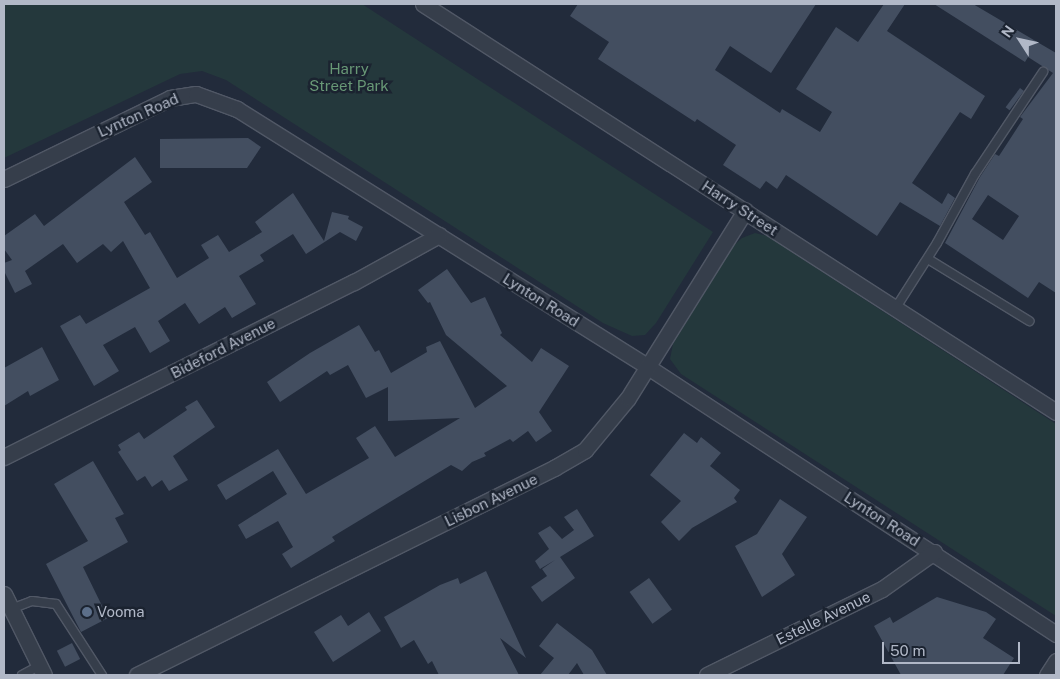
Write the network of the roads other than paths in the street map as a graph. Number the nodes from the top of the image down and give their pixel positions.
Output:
1 (423, 4) edge
2 (1043, 72) dead end
3 (4, 179) edge
4 (745, 210) junction
5 (439, 235) junction
6 (928, 259) junction
7 (895, 309) junction
8 (1029, 321) dead end
9 (648, 368) junction
10 (1056, 412) edge
11 (4, 457) edge
12 (934, 552) junction
13 (4, 594) edge
14 (11, 610) junction
15 (1056, 634) edge
16 (1056, 661) edge
17 (41, 671) edge
18 (22, 675) edge
19 (102, 675) edge
20 (137, 675) edge
21 (707, 675) edge
22 (1047, 675) edge

1 - 4 street, Harry Street
2 - 6 lane
3 - 5 street, Lynton Road
4 - 7 street, Harry Street
4 - 9 street, Lisbon Avenue
5 - 9 street, Lynton Road
5 - 11 street, Bideford Avenue
6 - 7 lane
6 - 8 lane
7 - 10 street, Harry Street
9 - 12 street, Lynton Road
9 - 20 street, Lisbon Avenue
12 - 15 street, Lynton Road
12 - 21 street, Estelle Avenue
13 - 14 street
14 - 17 street
14 - 19 lane
16 - 22 street
17 - 18 lane

